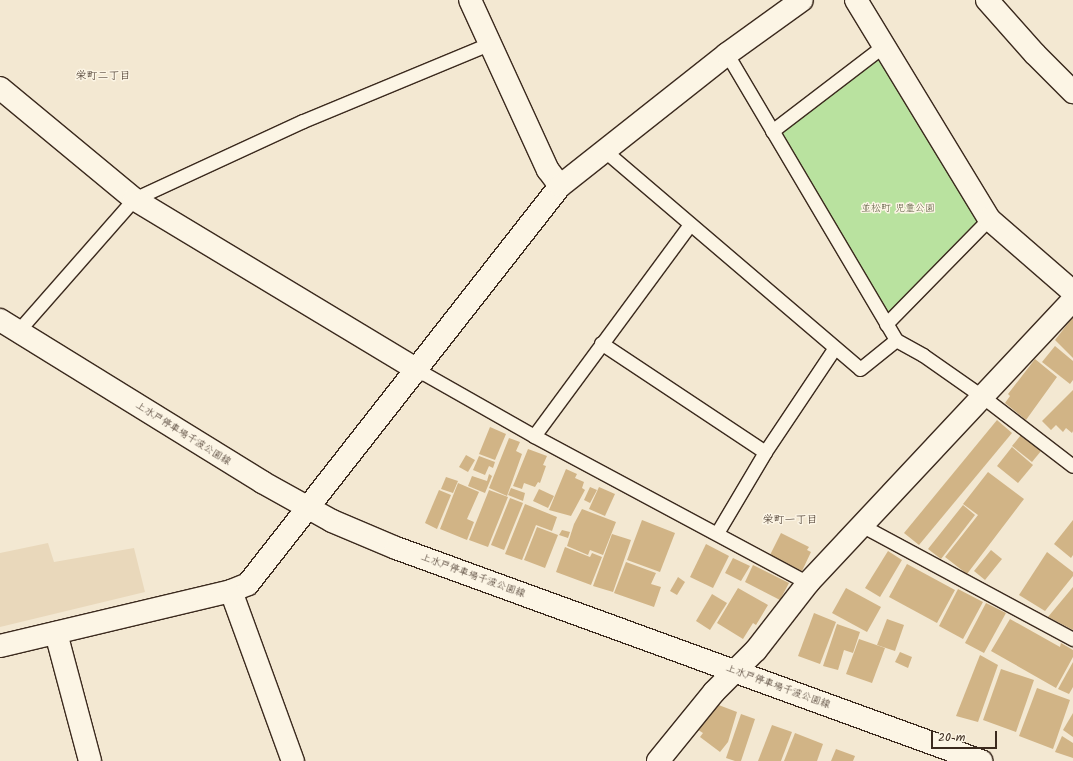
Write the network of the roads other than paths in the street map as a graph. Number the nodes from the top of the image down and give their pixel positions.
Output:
1 (470, 0) edge
2 (802, 0) edge
3 (856, 0) edge
4 (987, 0) edge
5 (489, 44) junction
6 (883, 46) junction
7 (727, 54) junction
8 (0, 88) edge
9 (1073, 92) edge
10 (772, 131) junction
11 (605, 151) junction
12 (560, 186) junction
13 (134, 199) junction
14 (988, 219) junction
15 (689, 226) junction
16 (1073, 292) edge
17 (1073, 300) edge
18 (0, 320) edge
19 (886, 324) junction
20 (18, 331) junction
21 (896, 340) junction
22 (601, 343) junction
23 (834, 349) junction
24 (418, 370) junction
25 (983, 397) junction
26 (534, 436) junction
27 (765, 452) junction
28 (1073, 466) edge
29 (307, 509) junction
30 (861, 525) junction
31 (717, 533) junction
32 (808, 582) junction
33 (231, 591) junction
34 (56, 633) junction
35 (1073, 639) edge
36 (0, 646) edge
37 (734, 671) junction
38 (90, 761) edge
39 (293, 761) edge
40 (658, 761) edge
41 (981, 761) edge

1 - 5 street
2 - 7 street
3 - 6 street
4 - 9 street
5 - 12 street
5 - 13 lane
6 - 10 lane
6 - 14 street
7 - 10 lane
7 - 11 street
8 - 13 street
10 - 19 lane
11 - 12 street
11 - 15 lane
12 - 24 street
13 - 20 lane
13 - 24 street
14 - 16 street
14 - 19 lane
15 - 22 lane
15 - 23 lane
17 - 25 street
18 - 20 street, 上水戸停車場千波公園線
19 - 21 lane
20 - 29 street, 上水戸停車場千波公園線
21 - 23 lane
21 - 25 lane
22 - 26 lane
22 - 27 lane
23 - 27 lane
24 - 26 lane
24 - 29 street
25 - 28 lane
25 - 30 street
26 - 31 lane
27 - 31 lane
29 - 33 street
29 - 37 street, 上水戸停車場千波公園線
30 - 32 street
30 - 35 lane
31 - 32 lane
32 - 37 street
33 - 34 street
33 - 39 street
34 - 36 street
34 - 38 street
37 - 40 street
37 - 41 street, 上水戸停車場千波公園線

